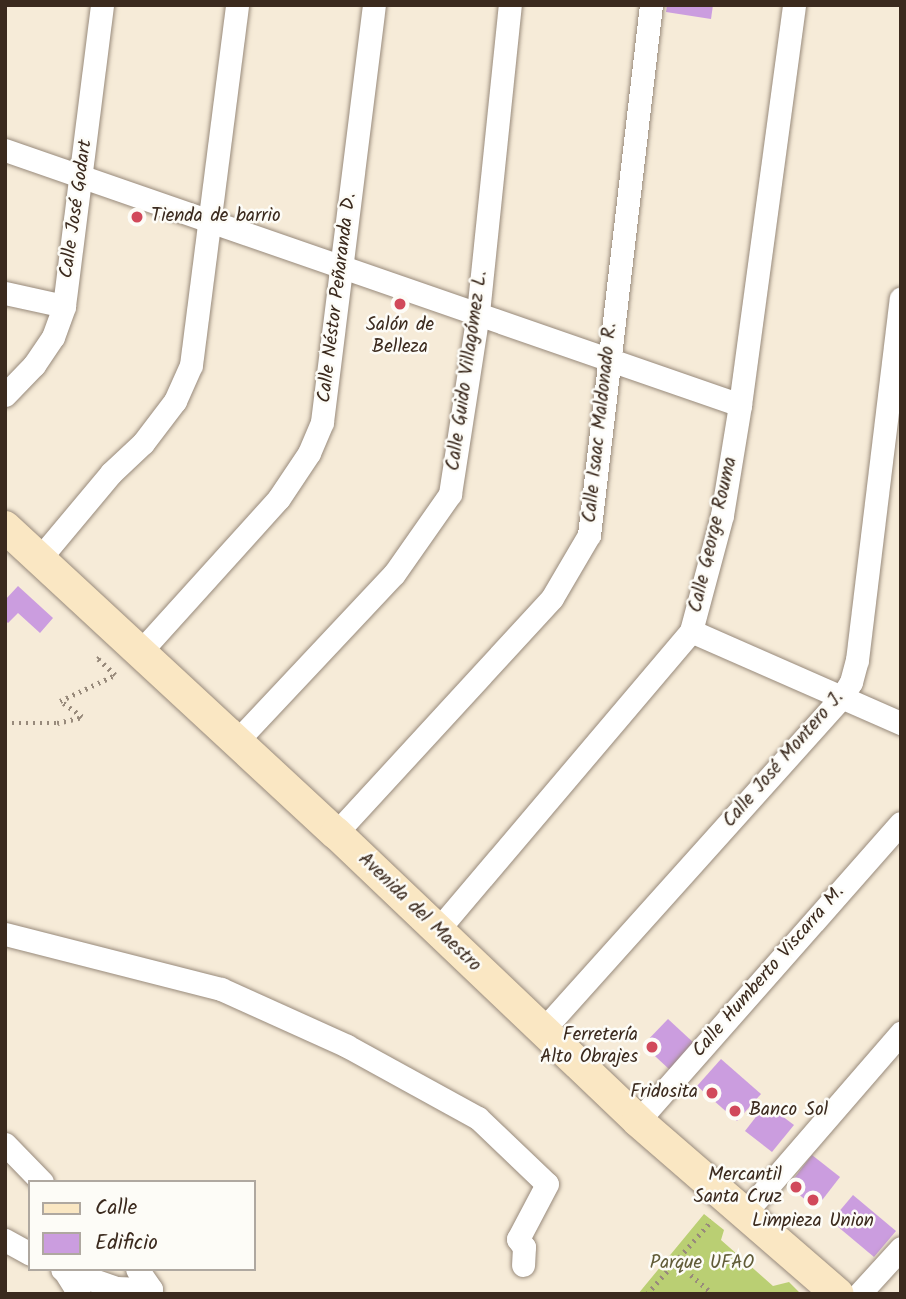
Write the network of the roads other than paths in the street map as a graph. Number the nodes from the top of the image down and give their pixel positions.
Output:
1 (102, 5) edge
2 (237, 5) edge
3 (374, 5) edge
4 (510, 5) edge
5 (651, 5) edge
6 (794, 5) edge
7 (5, 150) edge
8 (81, 177) junction
9 (208, 218) junction
10 (342, 264) junction
11 (5, 293) edge
12 (901, 299) edge
13 (64, 306) junction
14 (478, 313) junction
15 (607, 360) junction
16 (5, 395) edge
17 (740, 405) junction
18 (5, 527) edge
19 (40, 558) junction
20 (691, 631) junction
21 (124, 653) junction
22 (841, 698) junction
23 (901, 723) edge
24 (236, 742) junction
25 (901, 823) edge
26 (336, 833) junction
27 (436, 932) junction
28 (5, 933) edge
29 (543, 1030) junction
30 (901, 1033) edge
31 (638, 1121) junction
32 (5, 1143) edge
33 (40, 1180) edge
34 (736, 1208) junction
35 (5, 1240) edge
36 (901, 1248) edge
37 (28, 1253) edge
38 (523, 1265) dead end
39 (64, 1271) edge
40 (66, 1271) edge
41 (138, 1271) edge
42 (79, 1294) edge
43 (838, 1294) edge
44 (859, 1294) edge

1 - 8 street, Calle José Godart
2 - 9 street
3 - 10 street, Calle Néstor Peñaranda D.
4 - 14 street, Calle Guido Villagómez L.
5 - 15 street, Calle Isaac Maldonado R.
6 - 17 street, Calle George Rouma
7 - 8 street
8 - 9 street
8 - 13 street, Calle José Godart
9 - 10 street
9 - 19 street
10 - 14 street
10 - 21 street, Calle Néstor Peñaranda D.
11 - 13 street
12 - 22 street, Calle José Montero J.
13 - 16 street, Calle José Godart
14 - 15 street
14 - 24 street, Calle Guido Villagómez L.
15 - 17 street
15 - 26 street, Calle Isaac Maldonado R.
17 - 20 street, Calle George Rouma
18 - 19 main road, Avenida del Maestro
19 - 21 main road, Avenida del Maestro
20 - 22 street
20 - 27 street, Calle George Rouma
21 - 24 main road, Avenida del Maestro
22 - 23 street
22 - 29 street, Calle José Montero J.
24 - 26 main road, Avenida del Maestro
25 - 31 street, Calle Humberto Viscarra M.
26 - 27 main road, Avenida del Maestro
27 - 29 main road, Avenida del Maestro
28 - 38 street
29 - 31 main road, Avenida del Maestro
30 - 34 street
31 - 34 main road, Avenida del Maestro
32 - 33 street
34 - 43 main road, Avenida del Maestro
35 - 37 street
36 - 44 street
39 - 42 street
40 - 41 street

